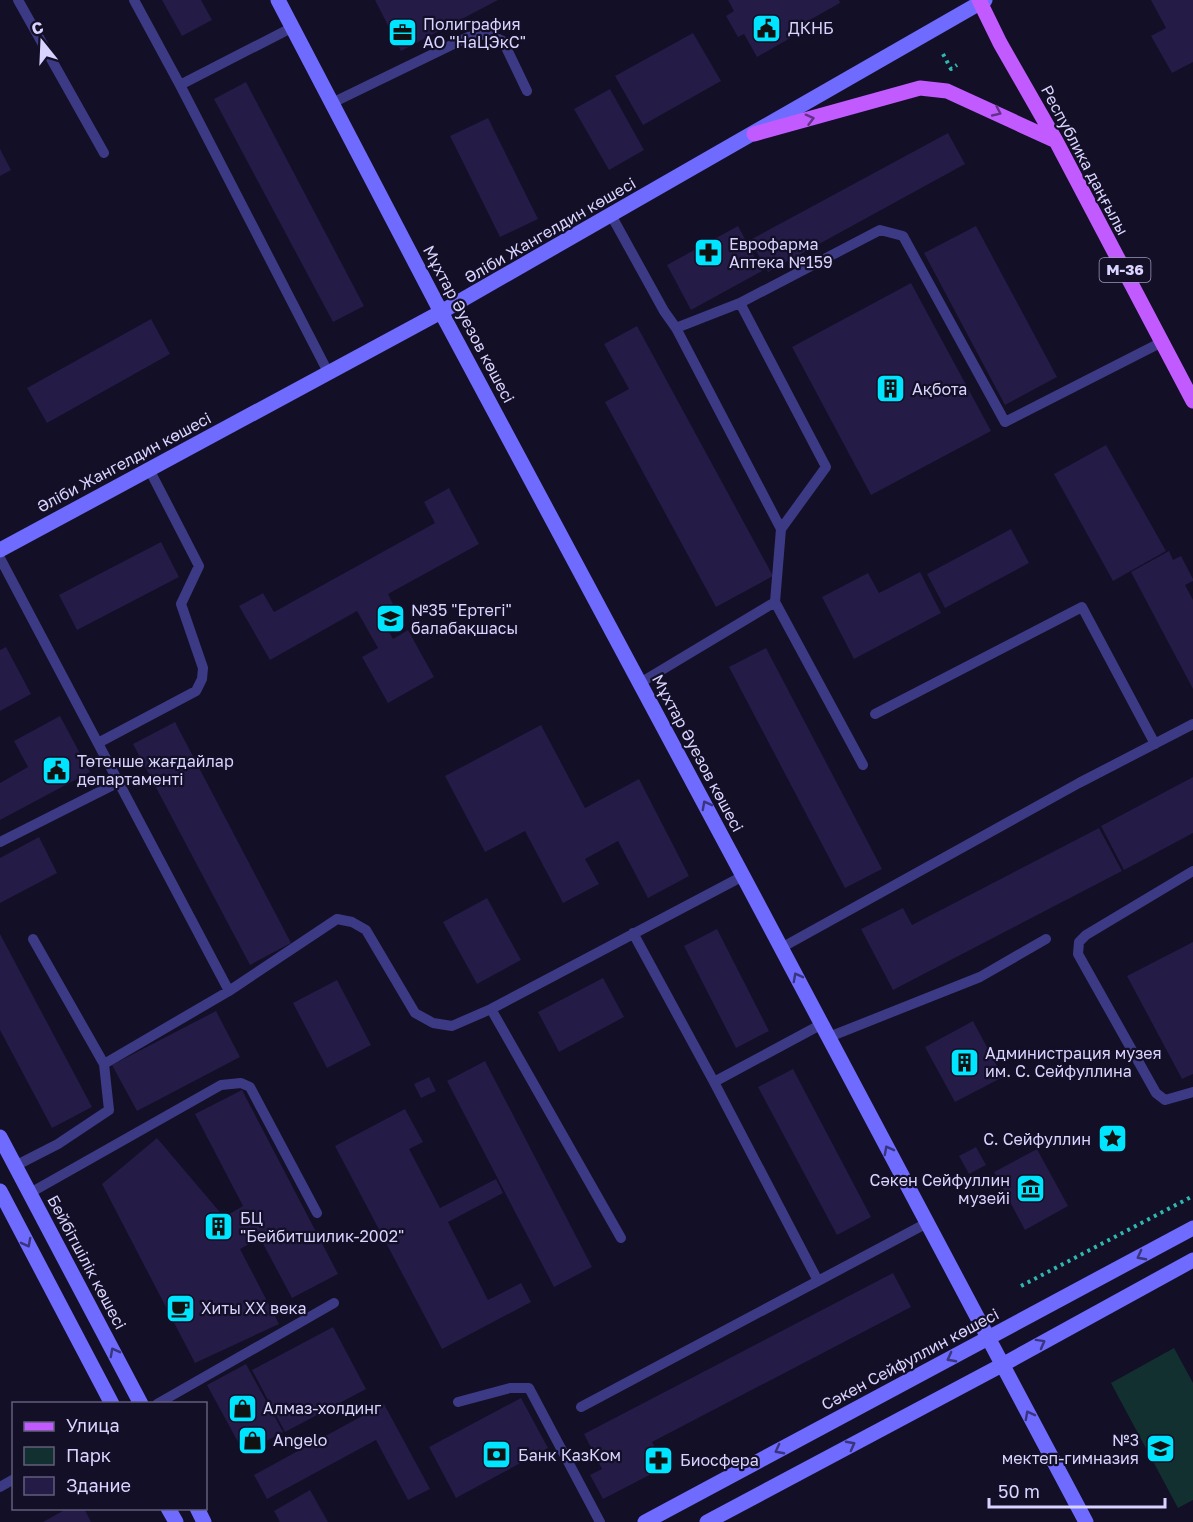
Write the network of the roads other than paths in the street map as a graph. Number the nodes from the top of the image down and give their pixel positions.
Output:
1 (18, 0) edge
2 (134, 0) edge
3 (278, 0) edge
4 (981, 1) edge
5 (293, 27) junction
6 (180, 85) junction
7 (527, 91) dead end
8 (332, 102) junction
9 (754, 134) junction
10 (1056, 141) junction
11 (104, 153) dead end
12 (611, 215) junction
13 (740, 303) junction
14 (441, 312) junction
15 (676, 328) junction
16 (1162, 342) junction
17 (328, 372) junction
18 (1193, 400) edge
19 (148, 469) junction
20 (781, 529) junction
21 (0, 550) edge
22 (0, 558) edge
23 (775, 602) junction
24 (640, 683) junction
25 (874, 714) dead end
26 (1193, 724) edge
27 (98, 743) junction
28 (1155, 744) junction
29 (863, 765) dead end
30 (119, 782) junction
31 (0, 842) edge
32 (1193, 870) edge
33 (743, 876) junction
34 (633, 933) junction
35 (33, 939) dead end
36 (1046, 939) dead end
37 (781, 948) junction
38 (229, 992) junction
39 (491, 1009) junction
40 (826, 1031) junction
41 (104, 1064) junction
42 (714, 1082) junction
43 (1193, 1092) edge
44 (0, 1137) edge
45 (15, 1166) junction
46 (0, 1191) edge
47 (30, 1193) junction
48 (317, 1213) dead end
49 (927, 1223) junction
50 (1193, 1228) edge
51 (621, 1238) dead end
52 (1193, 1260) edge
53 (818, 1281) junction
54 (334, 1303) dead end
55 (988, 1339) junction
56 (1002, 1365) junction
57 (111, 1402) edge
58 (140, 1402) edge
59 (161, 1402) edge
60 (458, 1402) dead end
61 (581, 1407) dead end
62 (600, 1522) edge
63 (645, 1522) edge
64 (707, 1522) edge
65 (1086, 1522) edge

1 - 11 lane
2 - 6 lane
3 - 5 street, Мұхтар Әуезов көшесі
4 - 9 street, Әліби Жангелдин көшесі
4 - 10 main road, Республика даңғылы / M-36
5 - 6 lane
5 - 8 street, Мұхтар Әуезов көшесі
6 - 17 lane
7 - 8 lane
8 - 14 street, Мұхтар Әуезов көшесі
9 -> 10 main road
9 - 12 street, Әліби Жангелдин көшесі
10 - 16 main road, Республика даңғылы / M-36
12 - 14 street, Әліби Жангелдин көшесі
12 - 15 lane
13 - 15 lane
13 - 16 lane
13 - 20 lane
14 - 17 street, Әліби Жангелдин көшесі
14 - 24 street, Мұхтар Әуезов көшесі
15 - 20 lane
16 - 18 main road, Республика даңғылы / M-36
17 - 19 street, Әліби Жангелдин көшесі
19 - 21 street, Әліби Жангелдин көшесі
19 - 27 lane
20 - 23 lane
22 - 27 lane
23 - 24 lane
23 - 29 lane
33 -> 24 street, Мұхтар Әуезов көшесі
25 - 28 lane
26 - 28 lane
27 - 30 lane
28 - 37 lane
30 - 31 lane
30 - 38 lane
32 - 43 lane
33 - 34 lane
33 - 37 street, Мұхтар Әуезов көшесі
34 - 39 lane
34 - 42 lane
35 - 41 lane
36 - 40 lane
40 -> 37 street, Мұхтар Әуезов көшесі
38 - 39 lane
38 - 41 lane
39 - 51 lane
40 - 42 lane
49 -> 40 street, Мұхтар Әуезов көшесі
41 - 45 lane
42 - 53 lane
44 - 45 street, Бейбітшілік көшесі
45 - 47 street, Бейбітшілік көшесі
46 -> 57 street
47 - 48 lane
58 -> 47 street, Бейбітшілік көшесі
49 - 53 lane
49 - 55 street, Мұхтар Әуезов көшесі
50 -> 55 street, Сәкен Сейфуллин көшесі
56 -> 52 street
53 - 61 lane
54 - 59 lane
55 - 56 street, Мұхтар Әуезов көшесі
55 -> 63 street, Сәкен Сейфуллин көшесі
64 -> 56 street
65 -> 56 street, Мұхтар Әуезов көшесі
60 - 62 lane

